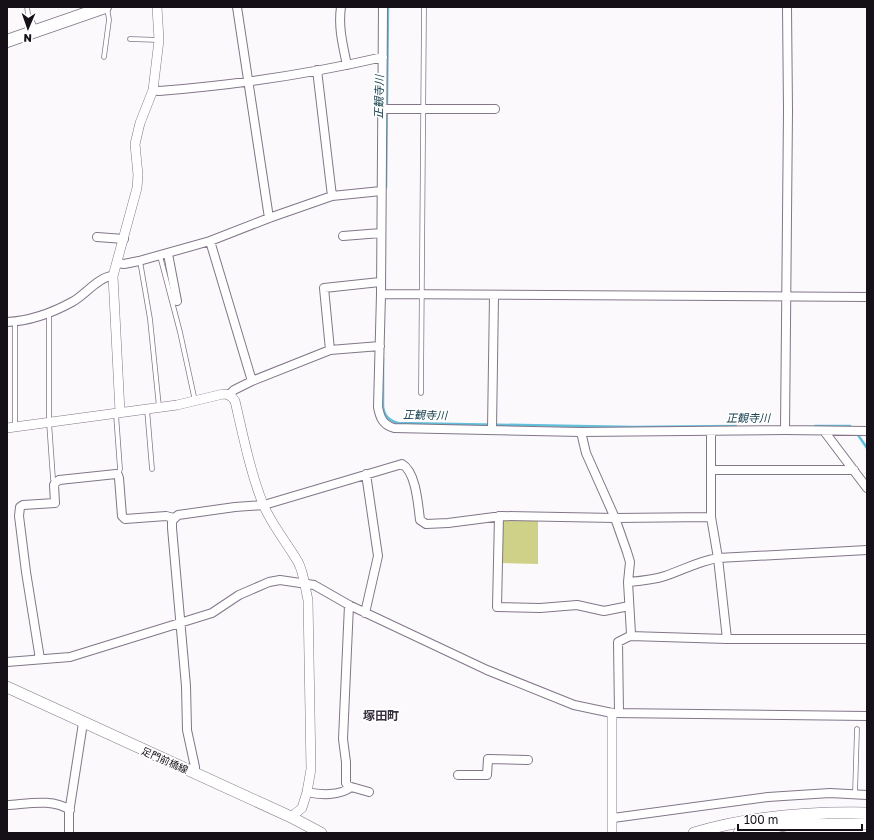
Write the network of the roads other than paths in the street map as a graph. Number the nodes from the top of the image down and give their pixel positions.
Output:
1 (27, 7) edge
2 (106, 7) edge
3 (157, 7) edge
4 (237, 7) edge
5 (341, 7) edge
6 (383, 7) edge
7 (424, 7) edge
8 (787, 7) edge
9 (36, 32) junction
10 (130, 39) dead end
11 (159, 40) junction
12 (7, 41) edge
13 (104, 57) dead end
14 (383, 57) junction
15 (347, 65) junction
16 (317, 70) junction
17 (248, 81) junction
18 (153, 90) junction
19 (382, 109) junction
20 (423, 109) junction
21 (495, 109) dead end
22 (381, 191) junction
23 (332, 196) junction
24 (268, 218) junction
25 (381, 233) junction
26 (343, 236) dead end
27 (97, 237) dead end
28 (124, 239) junction
29 (210, 241) junction
30 (164, 255) junction
31 (140, 261) junction
32 (117, 263) junction
33 (113, 276) junction
34 (380, 282) junction
35 (381, 294) junction
36 (422, 294) junction
37 (494, 296) junction
38 (786, 297) junction
39 (867, 298) edge
40 (177, 302) dead end
41 (49, 312) junction
42 (11, 322) edge
43 (380, 346) junction
44 (330, 350) junction
45 (252, 381) junction
46 (421, 393) dead end
47 (229, 395) junction
48 (195, 402) junction
49 (159, 407) junction
50 (147, 408) junction
51 (118, 412) junction
52 (49, 422) junction
53 (11, 427) edge
54 (492, 429) junction
55 (785, 430) junction
56 (824, 430) junction
57 (711, 431) junction
58 (867, 431) edge
59 (581, 432) junction
60 (152, 469) dead end
61 (711, 470) junction
62 (854, 470) junction
63 (366, 474) junction
64 (118, 475) junction
65 (55, 482) junction
66 (867, 488) edge
67 (264, 505) junction
68 (498, 516) junction
69 (711, 517) junction
70 (174, 518) junction
71 (614, 518) junction
72 (867, 550) edge
73 (718, 558) junction
74 (628, 582) junction
75 (305, 584) junction
76 (349, 605) junction
77 (629, 606) junction
78 (365, 612) junction
79 (180, 623) junction
80 (630, 636) junction
81 (727, 639) junction
82 (867, 640) edge
83 (40, 659) junction
84 (7, 662) edge
85 (7, 687) edge
86 (616, 713) junction
87 (867, 716) edge
88 (83, 723) junction
89 (857, 729) dead end
90 (528, 760) dead end
91 (195, 773) junction
92 (458, 775) dead end
93 (351, 787) junction
94 (307, 792) junction
95 (369, 792) dead end
96 (855, 794) junction
97 (867, 794) edge
98 (7, 805) edge
99 (70, 810) junction
100 (867, 813) edge
101 (291, 817) junction
102 (613, 818) junction
103 (867, 824) edge
104 (69, 833) edge
105 (322, 833) edge
106 (612, 833) edge
107 (694, 833) edge
108 (739, 833) edge

1 - 9 lane
2 - 9 main road
2 - 13 lane
3 - 11 street
4 - 17 street
5 - 15 street
6 - 14 street
7 - 20 lane
8 - 38 street
9 - 12 main road
10 - 11 lane
11 - 18 street
14 - 15 street
14 - 19 street
15 - 16 street
16 - 17 street
16 - 23 street
17 - 18 street
17 - 24 street
18 - 28 street
19 - 20 street
19 - 22 street
20 - 21 street
20 - 36 lane
22 - 23 street
22 - 25 street
23 - 24 street
24 - 29 street
25 - 26 street
25 - 34 street
27 - 28 street
28 - 32 street
29 - 30 street
29 - 45 street
30 - 31 street
30 - 40 street
30 - 48 lane
31 - 32 street
31 - 49 lane
32 - 33 street
33 - 41 street
33 - 51 street
34 - 35 street
34 - 44 street
35 - 36 street
35 - 43 street
36 - 37 street
36 - 46 lane
37 - 38 street
37 - 54 street
38 - 39 street
38 - 55 street
41 - 42 street
41 - 52 lane
42 - 53 lane
43 - 44 street
43 - 54 street
44 - 45 street
45 - 47 street
47 - 48 street
47 - 67 street
48 - 49 street
49 - 50 street
50 - 51 street
50 - 60 lane
51 - 52 street
51 - 64 lane
52 - 53 street
52 - 65 lane
54 - 59 street
55 - 56 street
55 - 57 street
56 - 58 street
56 - 62 street
57 - 59 street
57 - 61 street
59 - 71 street
61 - 62 street
61 - 69 street
62 - 66 street
63 - 67 street
63 - 68 street
63 - 78 street
64 - 65 street
64 - 70 street
65 - 83 street
67 - 70 street
67 - 75 street
68 - 71 street
68 - 77 street
69 - 71 street
69 - 73 street
70 - 79 street
71 - 74 street
72 - 73 street
73 - 74 street
73 - 81 street
74 - 77 street
75 - 76 street
75 - 79 street
75 - 94 street
76 - 78 street
76 - 93 street
77 - 80 street
78 - 86 street
79 - 83 street
79 - 91 street
80 - 81 street
80 - 86 street
81 - 82 street
83 - 84 street
85 - 88 main road, 足門前橋線
86 - 87 street
86 - 102 street
88 - 91 main road, 足門前橋線
88 - 99 street
89 - 96 lane
90 - 92 street
91 - 101 main road, 足門前橋線
93 - 94 street
93 - 95 street
94 - 101 street
96 - 97 street
96 - 102 street
98 - 99 street
99 - 104 street
100 - 107 main road
101 - 105 main road, 足門前橋線
102 - 106 street
103 - 108 main road

